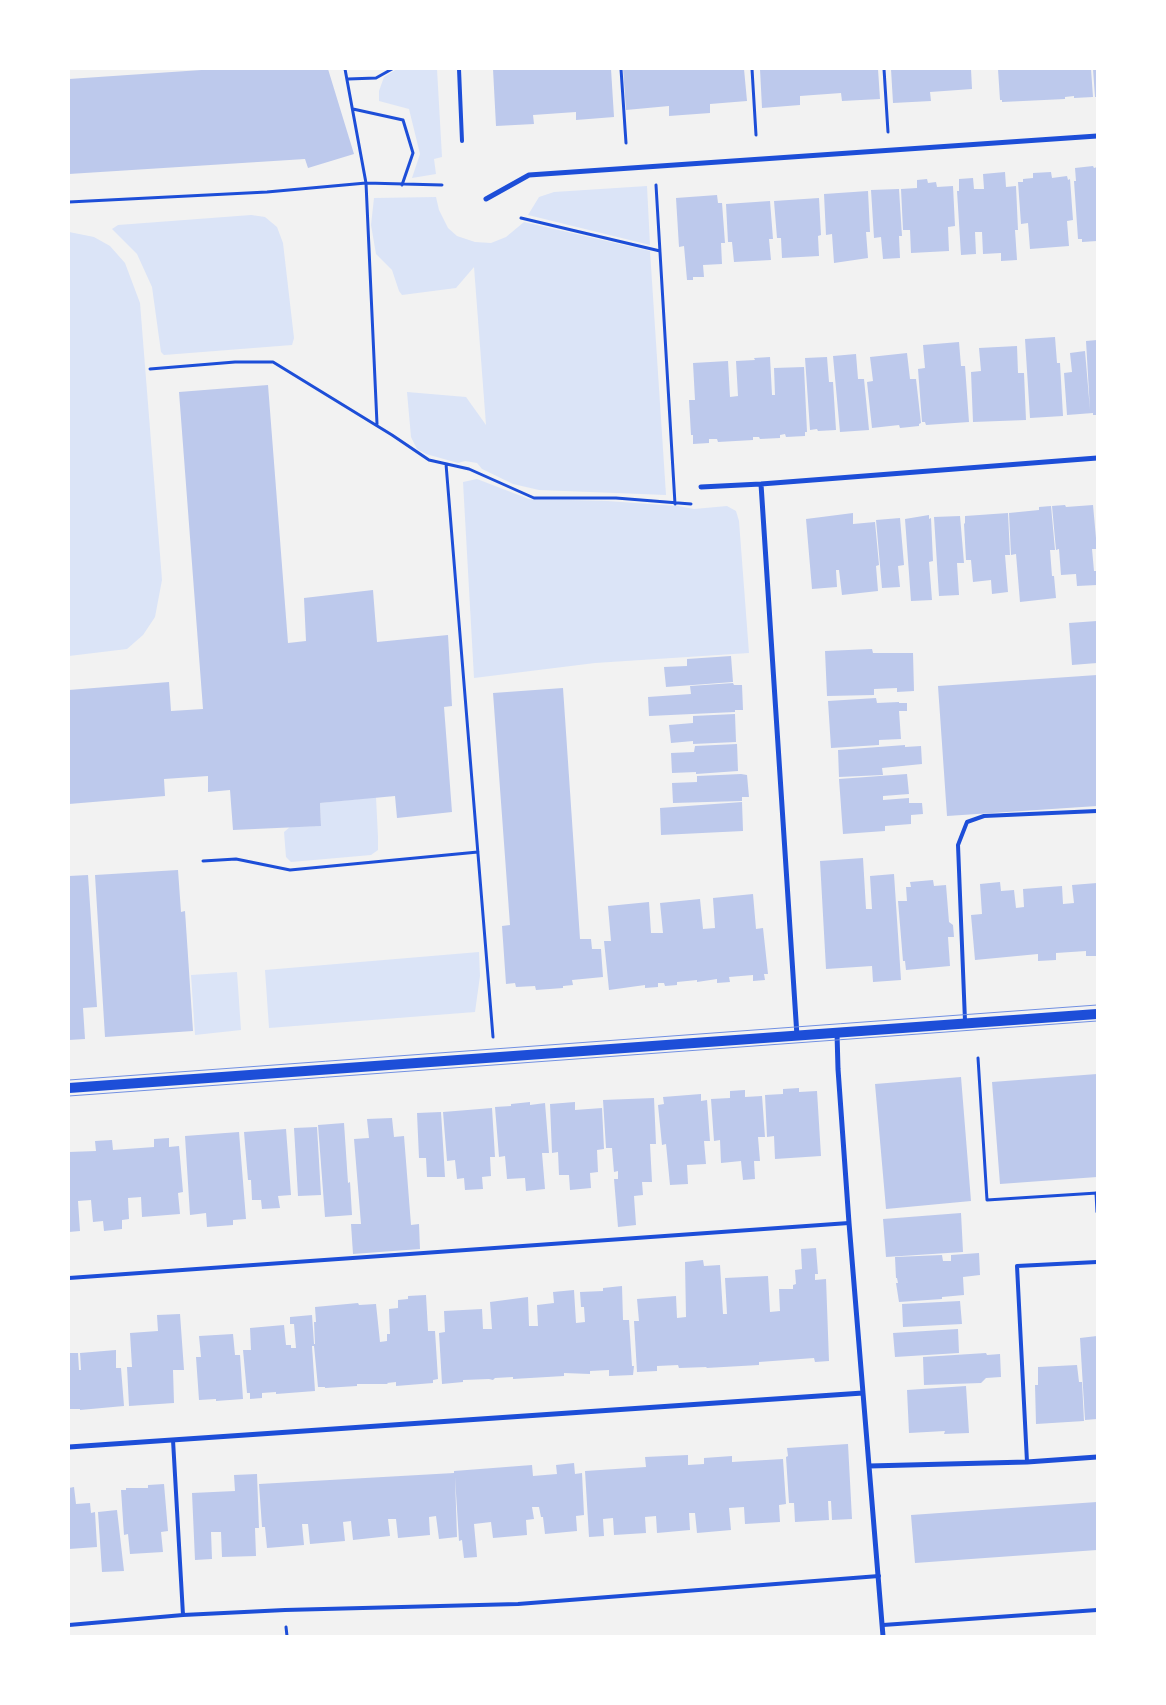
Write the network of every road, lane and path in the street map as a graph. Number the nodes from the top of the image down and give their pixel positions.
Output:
1 (345, 69) edge
2 (392, 69) edge
3 (459, 69) edge
4 (621, 69) edge
5 (752, 69) edge
6 (884, 69) edge
7 (348, 79) junction
8 (353, 109) junction
9 (756, 135) dead end
10 (1097, 136) edge
11 (462, 142) dead end
12 (626, 143) dead end
13 (889, 150) junction
14 (655, 182) dead end
15 (366, 183) junction
16 (402, 185) junction
17 (442, 185) dead end
18 (486, 199) dead end
19 (69, 202) edge
20 (521, 218) dead end
21 (660, 251) junction
22 (150, 369) dead end
23 (377, 425) junction
24 (1097, 458) edge
25 (446, 464) junction
26 (761, 484) junction
27 (700, 487) dead end
28 (675, 504) junction
29 (694, 504) dead end
30 (1097, 811) edge
31 (478, 852) junction
32 (203, 861) dead end
33 (1097, 1014) edge
34 (965, 1024) junction
35 (837, 1032) junction
36 (797, 1036) junction
37 (496, 1058) junction
38 (978, 1058) dead end
39 (69, 1088) edge
40 (1097, 1193) edge
41 (1097, 1212) edge
42 (849, 1224) junction
43 (1097, 1262) edge
44 (69, 1278) edge
45 (863, 1394) junction
46 (173, 1440) junction
47 (69, 1447) edge
48 (1097, 1457) edge
49 (1027, 1462) junction
50 (869, 1466) junction
51 (879, 1576) junction
52 (1097, 1610) edge
53 (183, 1615) junction
54 (69, 1625) edge
55 (883, 1625) junction
56 (883, 1636) edge

1 - 7 path
2 - 7 path
3 - 11 lane
4 - 12 path
5 - 9 path
6 - 13 path
7 - 8 path
8 - 15 path
8 - 16 path
10 - 13 street
13 - 18 street
14 - 21 path
15 - 16 path
15 - 19 path
15 - 23 path
16 - 17 path
20 - 21 path
21 - 28 path
22 - 23 path
23 - 25 path
24 - 26 street
25 - 28 path
25 - 31 path
26 - 27 street
26 - 36 street
28 - 29 path
30 - 34 lane
31 - 32 path
31 - 37 path
33 - 34 main road
34 - 35 main road
35 - 36 main road
35 - 42 street
36 - 37 main road
37 - 39 main road
38 - 40 path
40 - 41 path
42 - 44 lane
42 - 45 street
43 - 49 lane
45 - 46 street
45 - 50 street
46 - 47 street
46 - 53 lane
48 - 49 street
49 - 50 street
50 - 51 street
51 - 53 lane
51 - 55 street
52 - 55 lane
53 - 54 lane
55 - 56 street

